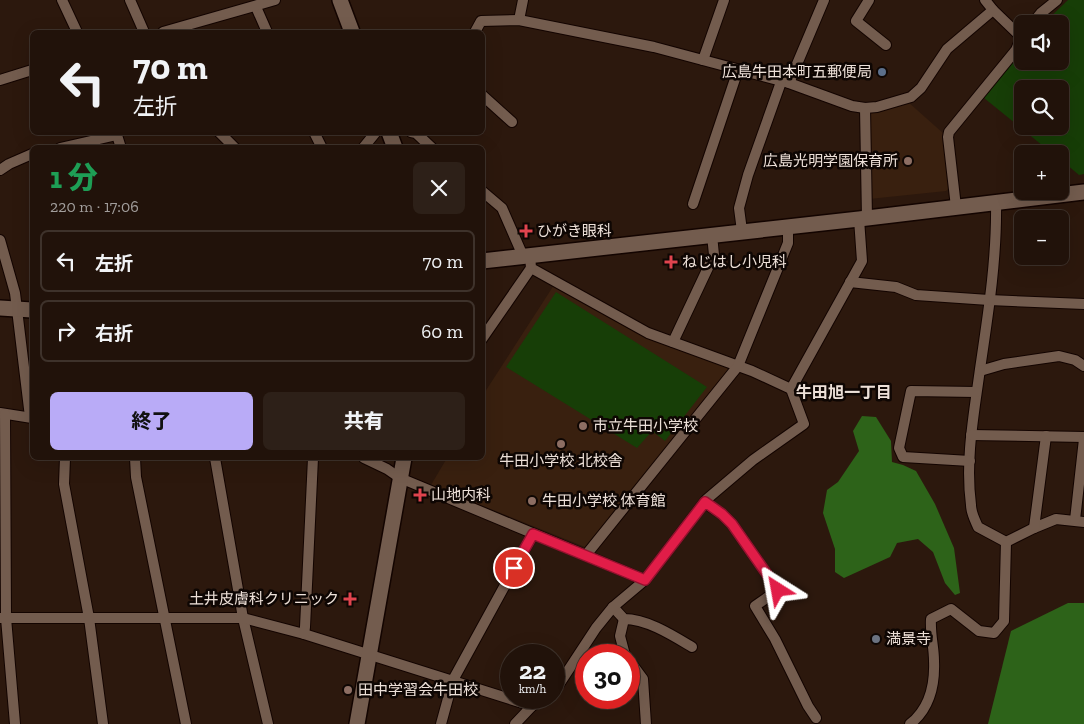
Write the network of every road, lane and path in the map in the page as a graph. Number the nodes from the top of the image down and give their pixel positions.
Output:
1 (62, 0) edge
2 (130, 0) edge
3 (275, 0) edge
4 (340, 0) edge
5 (523, 0) edge
6 (724, 0) edge
7 (824, 0) edge
8 (869, 0) edge
9 (985, 0) edge
10 (1056, 0) edge
11 (256, 7) junction
12 (993, 10) junction
13 (1039, 15) edge
14 (519, 20) junction
15 (1014, 29) edge
16 (76, 30) edge
17 (143, 30) edge
18 (170, 30) edge
19 (266, 30) edge
20 (351, 30) edge
21 (476, 30) edge
22 (886, 45) dead end
23 (1014, 52) edge
24 (703, 60) junction
25 (738, 70) junction
26 (30, 71) edge
27 (0, 80) edge
28 (785, 82) junction
29 (485, 98) edge
30 (865, 108) junction
31 (512, 122) dead end
32 (113, 135) edge
33 (222, 135) edge
34 (374, 135) edge
35 (418, 135) edge
36 (74, 145) edge
37 (232, 145) edge
38 (365, 145) edge
39 (429, 145) edge
40 (30, 154) edge
41 (0, 170) edge
42 (1084, 192) edge
43 (485, 194) edge
44 (996, 203) junction
45 (693, 204) dead end
46 (956, 207) junction
47 (863, 219) junction
48 (788, 226) junction
49 (742, 231) junction
50 (712, 235) junction
51 (0, 240) edge
52 (528, 260) junction
53 (485, 261) edge
54 (850, 282) junction
55 (989, 300) junction
56 (1084, 304) edge
57 (0, 308) edge
58 (17, 310) junction
59 (30, 310) edge
60 (485, 334) edge
61 (674, 342) junction
62 (738, 366) junction
63 (1084, 366) edge
64 (980, 371) junction
65 (791, 389) junction
66 (976, 392) junction
67 (30, 409) edge
68 (3, 414) edge
69 (30, 417) edge
70 (971, 435) junction
71 (1046, 436) junction
72 (1084, 438) edge
73 (65, 460) edge
74 (135, 460) edge
75 (215, 460) edge
76 (313, 460) edge
77 (368, 460) edge
78 (404, 460) edge
79 (970, 461) junction
80 (400, 478) junction
81 (705, 502) junction
82 (1080, 521) edge
83 (1034, 528) junction
84 (533, 534) junction
85 (1006, 542) junction
86 (586, 555) junction
87 (645, 580) junction
88 (613, 607) junction
89 (3, 618) edge
90 (89, 618) junction
91 (165, 618) junction
92 (243, 618) junction
93 (624, 619) junction
94 (304, 634) junction
95 (622, 644) edge
96 (692, 647) dead end
97 (369, 655) junction
98 (640, 674) edge
99 (565, 675) edge
100 (453, 680) junction
101 (500, 695) edge
102 (529, 709) edge
103 (816, 718) dead end
104 (15, 724) edge
105 (103, 724) edge
106 (186, 724) edge
107 (268, 724) edge
108 (357, 724) edge
109 (441, 724) edge
110 (515, 724) edge
111 (646, 724) edge
112 (910, 724) edge

1 - 16 street
2 - 17 street
3 - 11 street
4 - 20 street
5 - 14 street
6 - 24 street
7 - 28 street
8 - 22 street
9 - 12 street
10 - 13 street
11 - 18 street
11 - 19 street
12 - 15 street
12 - 30 street
14 - 21 street
14 - 24 street
23 - 46 street
24 - 25 street
25 - 28 street
25 - 45 street
26 - 27 street
28 - 30 street
28 - 49 street
29 - 31 street
30 - 47 street
32 - 36 street
33 - 37 street
34 - 38 street
35 - 39 street
40 - 41 street
42 - 44 street
43 - 52 street
44 - 46 street
44 - 55 street
46 - 47 street
47 - 48 street
47 - 54 street
48 - 49 street
48 - 62 street
49 - 50 street
50 - 52 street
50 - 61 street
51 - 58 street
52 - 53 street
52 - 60 street
52 - 61 street
54 - 55 street
54 - 65 street
55 - 56 street
55 - 64 street
57 - 58 street
58 - 59 street
58 - 67 street
61 - 62 street
62 - 65 street
62 - 86 street
63 - 64 street
64 - 66 street
65 - 81 street
66 - 70 street
66 - 79 street
68 - 69 street
68 - 89 street
70 - 71 street
70 - 79 street
71 - 72 street
71 - 83 street
72 - 82 street
73 - 90 street
74 - 91 street
75 - 92 street
76 - 94 street
77 - 80 street
78 - 80 street
79 - 85 street
80 - 84 street
80 - 97 street
81 - 87 street
81 - 103 street
82 - 83 street
83 - 85 street
84 - 86 street
84 - 100 street
85 - 112 street
86 - 87 street
87 - 88 street
88 - 93 street
88 - 99 street
89 - 90 street
89 - 104 street
90 - 91 street
90 - 105 street
91 - 92 street
91 - 106 street
92 - 94 street
92 - 107 street
93 - 95 street
93 - 96 street
94 - 97 street
97 - 100 street
97 - 108 street
98 - 111 street
100 - 101 street
100 - 109 street
102 - 110 street

